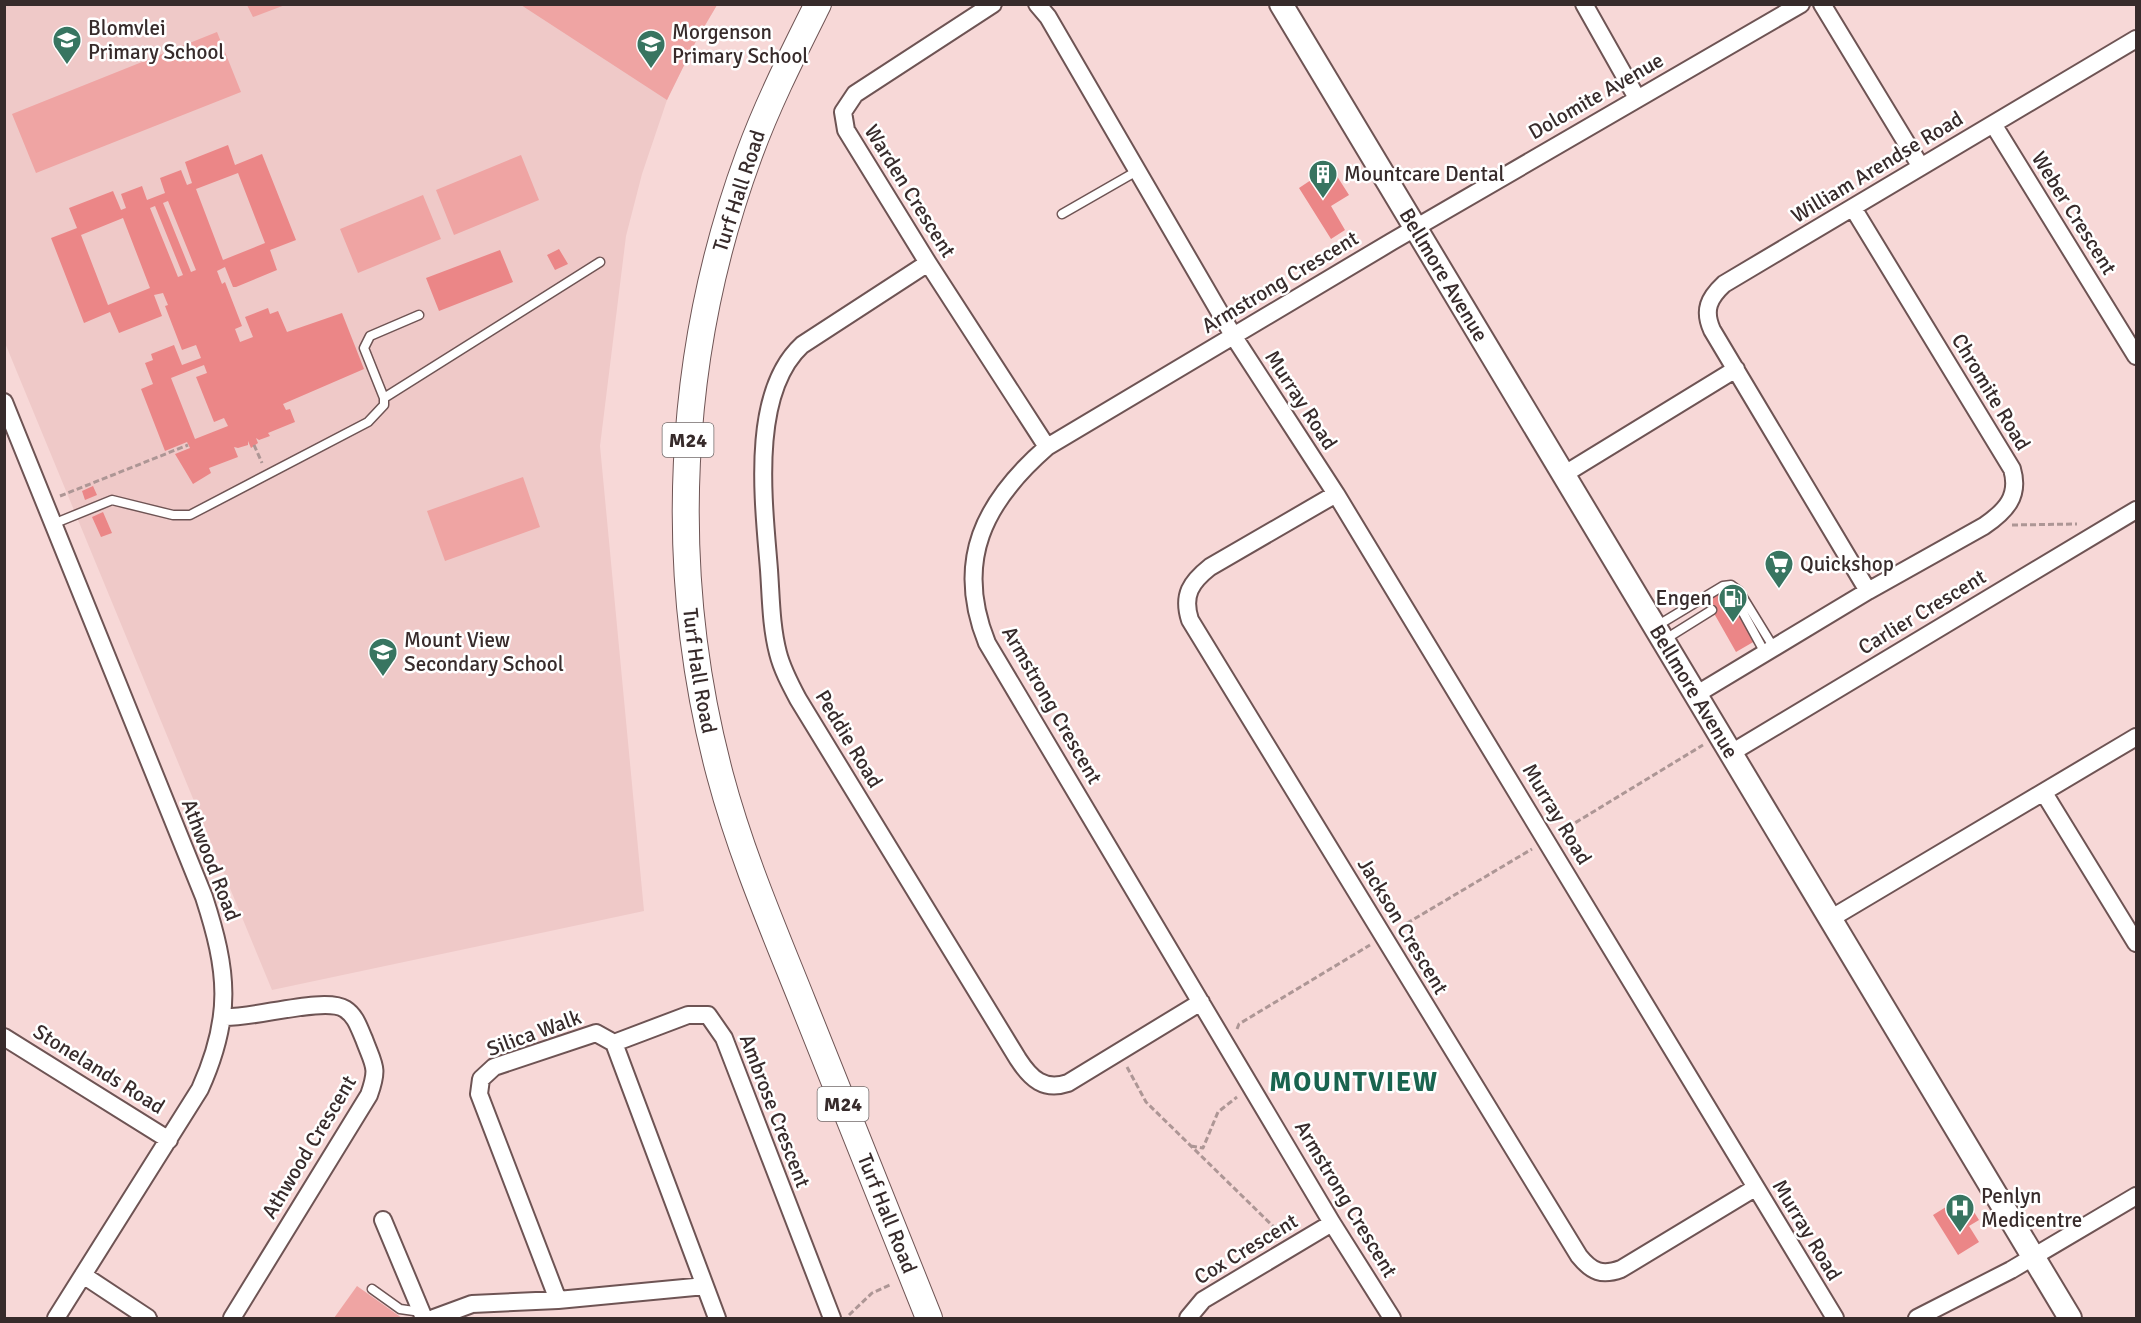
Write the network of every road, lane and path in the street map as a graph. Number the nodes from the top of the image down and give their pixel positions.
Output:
1 (818, 4) edge
2 (993, 4) edge
3 (1037, 4) edge
4 (1281, 4) edge
5 (1584, 4) edge
6 (1801, 4) edge
7 (1822, 4) edge
8 (2136, 39) edge
9 (1637, 98) junction
10 (1993, 124) junction
11 (1921, 167) junction
12 (1137, 171) junction
13 (1853, 208) junction
14 (1062, 214) dead end
15 (1416, 229) junction
16 (600, 262) dead end
17 (928, 263) junction
18 (419, 315) dead end
19 (1234, 337) junction
20 (2136, 356) edge
21 (1736, 369) junction
22 (384, 398) junction
23 (4, 402) edge
24 (189, 445) dead end
25 (254, 445) dead end
26 (1047, 447) junction
27 (267, 475) junction
28 (1563, 475) junction
29 (1336, 494) junction
30 (58, 496) dead end
31 (2136, 510) edge
32 (53, 524) junction
33 (2088, 524) dead end
34 (1984, 526) junction
35 (1868, 591) junction
36 (1731, 598) dead end
37 (1712, 610) dead end
38 (1659, 634) junction
39 (1770, 651) junction
40 (1696, 694) junction
41 (2136, 737) edge
42 (1709, 741) dead end
43 (1731, 753) junction
44 (2044, 793) junction
45 (1556, 835) dead end
46 (1538, 846) dead end
47 (1830, 919) junction
48 (1392, 932) dead end
49 (1375, 942) dead end
50 (2136, 943) edge
51 (1201, 1002) junction
52 (223, 1017) junction
53 (4, 1036) edge
54 (1234, 1036) dead end
55 (614, 1043) junction
56 (1119, 1052) junction
57 (1251, 1086) junction
58 (169, 1140) junction
59 (1189, 1146) junction
60 (1755, 1188) junction
61 (2136, 1196) edge
62 (383, 1220) dead end
63 (1332, 1223) junction
64 (1288, 1249) junction
65 (2033, 1257) junction
66 (83, 1275) junction
67 (896, 1282) dead end
68 (705, 1286) junction
69 (372, 1289) dead end
70 (558, 1300) junction
71 (426, 1316) edge
72 (56, 1318) edge
73 (148, 1318) edge
74 (232, 1318) edge
75 (717, 1318) edge
76 (832, 1318) edge
77 (846, 1318) edge
78 (929, 1318) edge
79 (1188, 1318) edge
80 (1392, 1318) edge
81 (1834, 1318) edge
82 (1917, 1318) edge
83 (2070, 1318) edge

1 - 78 main road, Turf Hall Road / M24
2 - 17 street, Warden Crescent
3 - 12 street
4 - 15 street, Bellmore Avenue
5 - 9 street
6 - 9 street, Dolomite Avenue
7 - 11 street
8 - 10 street, William Arendse Road
9 - 15 street, Dolomite Avenue
10 - 11 street, William Arendse Road
10 - 20 street, Weber Crescent
11 - 13 street, William Arendse Road
12 - 14 lane
12 - 19 street
13 - 21 street, William Arendse Road
13 - 34 street, Chromite Road
15 - 19 street, Armstrong Crescent
15 - 28 street, Bellmore Avenue
16 - 22 lane
17 - 26 street, Warden Crescent
17 - 56 street, Peddie Road
18 - 22 lane
19 - 26 street, Armstrong Crescent
19 - 29 street, Murray Road
21 - 28 street
21 - 35 street, William Arendse Road
22 - 27 lane
23 - 32 street, Athwood Road
24 - 30 path
25 - 27 path
26 - 51 street, Armstrong Crescent
27 - 32 lane
28 - 38 street, Bellmore Avenue
29 - 60 street, Murray Road
29 - 60 street, Jackson Crescent
31 - 43 street, Carlier Crescent
32 - 52 street, Athwood Road
33 - 34 path
34 - 35 street, Chromite Road
35 - 39 street, Chromite Road
36 - 39 lane
37 - 38 lane
38 - 39 lane
38 - 40 street, Bellmore Avenue
39 - 40 street, Chromite Road
40 - 43 street, Bellmore Avenue
41 - 44 street
42 - 45 path
43 - 47 street, Bellmore Avenue
44 - 47 street
44 - 50 street
46 - 48 path
47 - 65 street, Bellmore Avenue
49 - 54 path
51 - 56 street, Peddie Road
51 - 57 street, Armstrong Crescent
52 - 58 street, Athwood Road
52 - 74 street, Athwood Crescent
53 - 58 street, Stonelands Road
55 - 68 street
55 - 70 street, Silica Walk
55 - 76 street, Ambrose Crescent
56 - 59 path
57 - 59 path
57 - 63 street, Armstrong Crescent
58 - 66 street, Athwood Road
59 - 64 path
60 - 81 street, Murray Road
61 - 65 street
62 - 71 street
63 - 64 street, Cox Crescent
63 - 80 street, Armstrong Crescent
64 - 79 street, Cox Crescent
65 - 82 street
65 - 83 street, Bellmore Avenue
66 - 72 street, Athwood Road
66 - 73 street
67 - 77 path
68 - 70 street
68 - 75 street
69 - 71 lane
70 - 71 street

